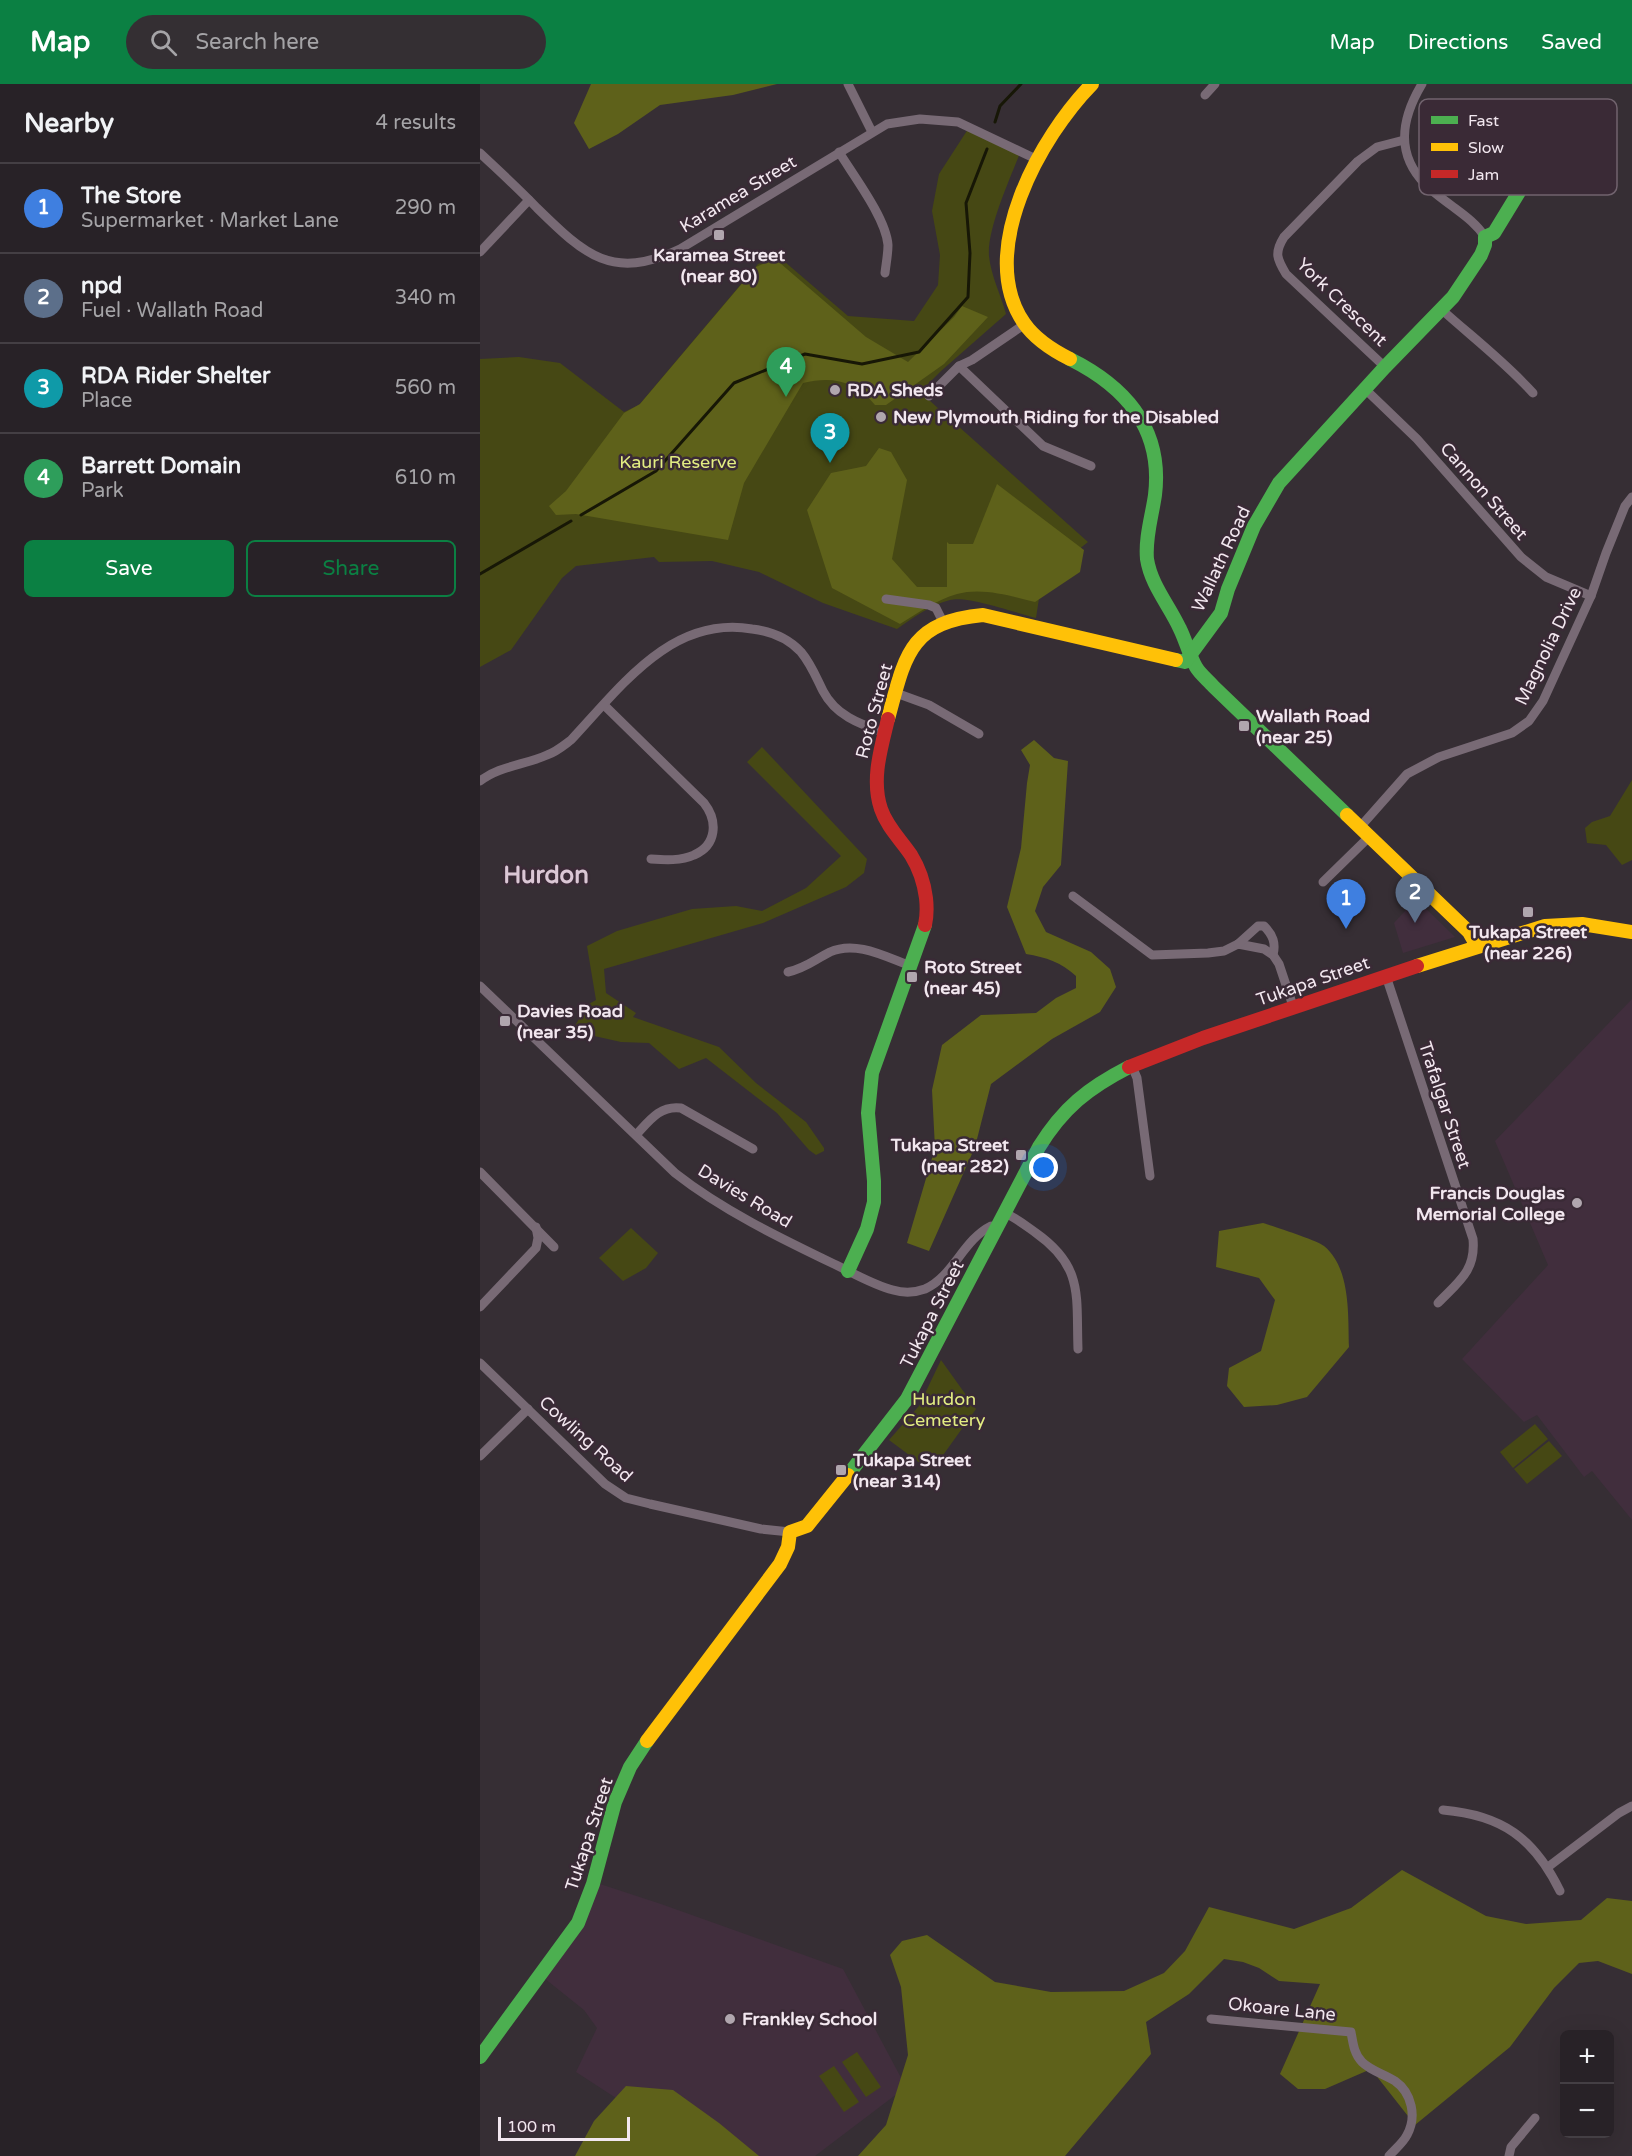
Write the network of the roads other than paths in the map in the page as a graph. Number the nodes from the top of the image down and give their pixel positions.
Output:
1 (848, 84) edge
2 (1092, 84) edge
3 (1215, 84) edge
4 (1422, 84) edge
5 (1205, 95) dead end
6 (872, 132) junction
7 (1404, 140) junction
8 (839, 152) junction
9 (480, 153) edge
10 (1036, 159) junction
11 (1419, 177) edge
12 (1438, 195) edge
13 (1517, 195) edge
14 (529, 200) junction
15 (1485, 237) junction
16 (480, 252) edge
17 (885, 273) dead end
18 (1441, 309) junction
19 (1025, 324) junction
20 (959, 366) junction
21 (1385, 367) junction
22 (1365, 389) junction
23 (1533, 393) dead end
24 (929, 396) dead end
25 (1091, 466) dead end
26 (1632, 497) edge
27 (1592, 596) junction
28 (886, 599) dead end
29 (943, 622) junction
30 (1191, 654) junction
31 (896, 693) junction
32 (604, 705) junction
33 (885, 734) junction
34 (979, 734) dead end
35 (480, 781) edge
36 (1365, 831) junction
37 (651, 859) dead end
38 (1323, 882) dead end
39 (1073, 896) dead end
40 (1632, 932) edge
41 (1238, 944) junction
42 (1477, 946) junction
43 (1273, 955) junction
44 (911, 966) junction
45 (788, 972) dead end
46 (1386, 976) junction
47 (480, 986) edge
48 (1293, 1006) junction
49 (1132, 1066) junction
50 (636, 1135) junction
51 (753, 1149) dead end
52 (480, 1172) edge
53 (1149, 1176) dead end
54 (1005, 1213) junction
55 (536, 1227) junction
56 (996, 1229) junction
57 (554, 1247) dead end
58 (848, 1271) junction
59 (1438, 1304) dead end
60 (480, 1307) edge
61 (1078, 1349) dead end
62 (480, 1363) edge
63 (528, 1409) junction
64 (480, 1456) edge
65 (790, 1532) junction
66 (1632, 1806) edge
67 (1443, 1810) dead end
68 (1548, 1867) junction
69 (1560, 1891) dead end
70 (1211, 2019) dead end
71 (480, 2057) edge
72 (1535, 2118) dead end
73 (1389, 2156) edge
74 (1509, 2156) edge

1 - 6 street
2 - 10 street
3 - 5 street
4 - 7 street
6 - 8 street, Karamea Street
6 - 10 street, Karamea Street
7 - 11 street
7 - 21 street, York Crescent
8 - 14 street, Karamea Street
8 - 17 street
9 - 14 street, Karamea Street
10 - 19 street
12 - 15 street
13 - 15 street, Wallath Road
14 - 16 street
15 - 18 street, Wallath Road
18 - 21 street, Wallath Road
18 - 23 street
19 - 20 street
19 - 30 street
20 - 24 street
20 - 25 street
21 - 22 street, Wallath Road
22 - 27 street, Cannon Street
22 - 30 street, Wallath Road
26 - 27 street, Magnolia Drive
27 - 36 street, Magnolia Drive
28 - 29 street
29 - 30 street, Roto Street
29 - 31 street, Roto Street
30 - 36 street
31 - 33 street, Roto Street
31 - 34 street
32 - 33 street
32 - 35 street
32 - 37 street
33 - 44 street, Roto Street
36 - 38 street, Magnolia Drive
36 - 42 street
39 - 41 street
40 - 42 street, Tukapa Street
41 - 43 street
41 - 43 street
42 - 46 street, Tukapa Street
43 - 48 street
44 - 45 street
44 - 58 street, Roto Street
46 - 48 street, Tukapa Street
46 - 59 street, Trafalgar Street
47 - 50 street, Davies Road
48 - 49 street, Tukapa Street
49 - 53 street
49 - 54 street, Tukapa Street
50 - 51 street
50 - 58 street, Davies Road
52 - 55 street
54 - 56 street, Tukapa Street
54 - 61 street
55 - 57 street
55 - 60 street
56 - 58 street, Davies Road
56 - 65 street, Tukapa Street
62 - 63 street, Cowling Road
63 - 64 street
63 - 65 street, Cowling Road
65 - 71 street, Tukapa Street
66 - 68 street
67 - 68 street
68 - 69 street
70 - 73 street, Okoare Lane
72 - 74 street

